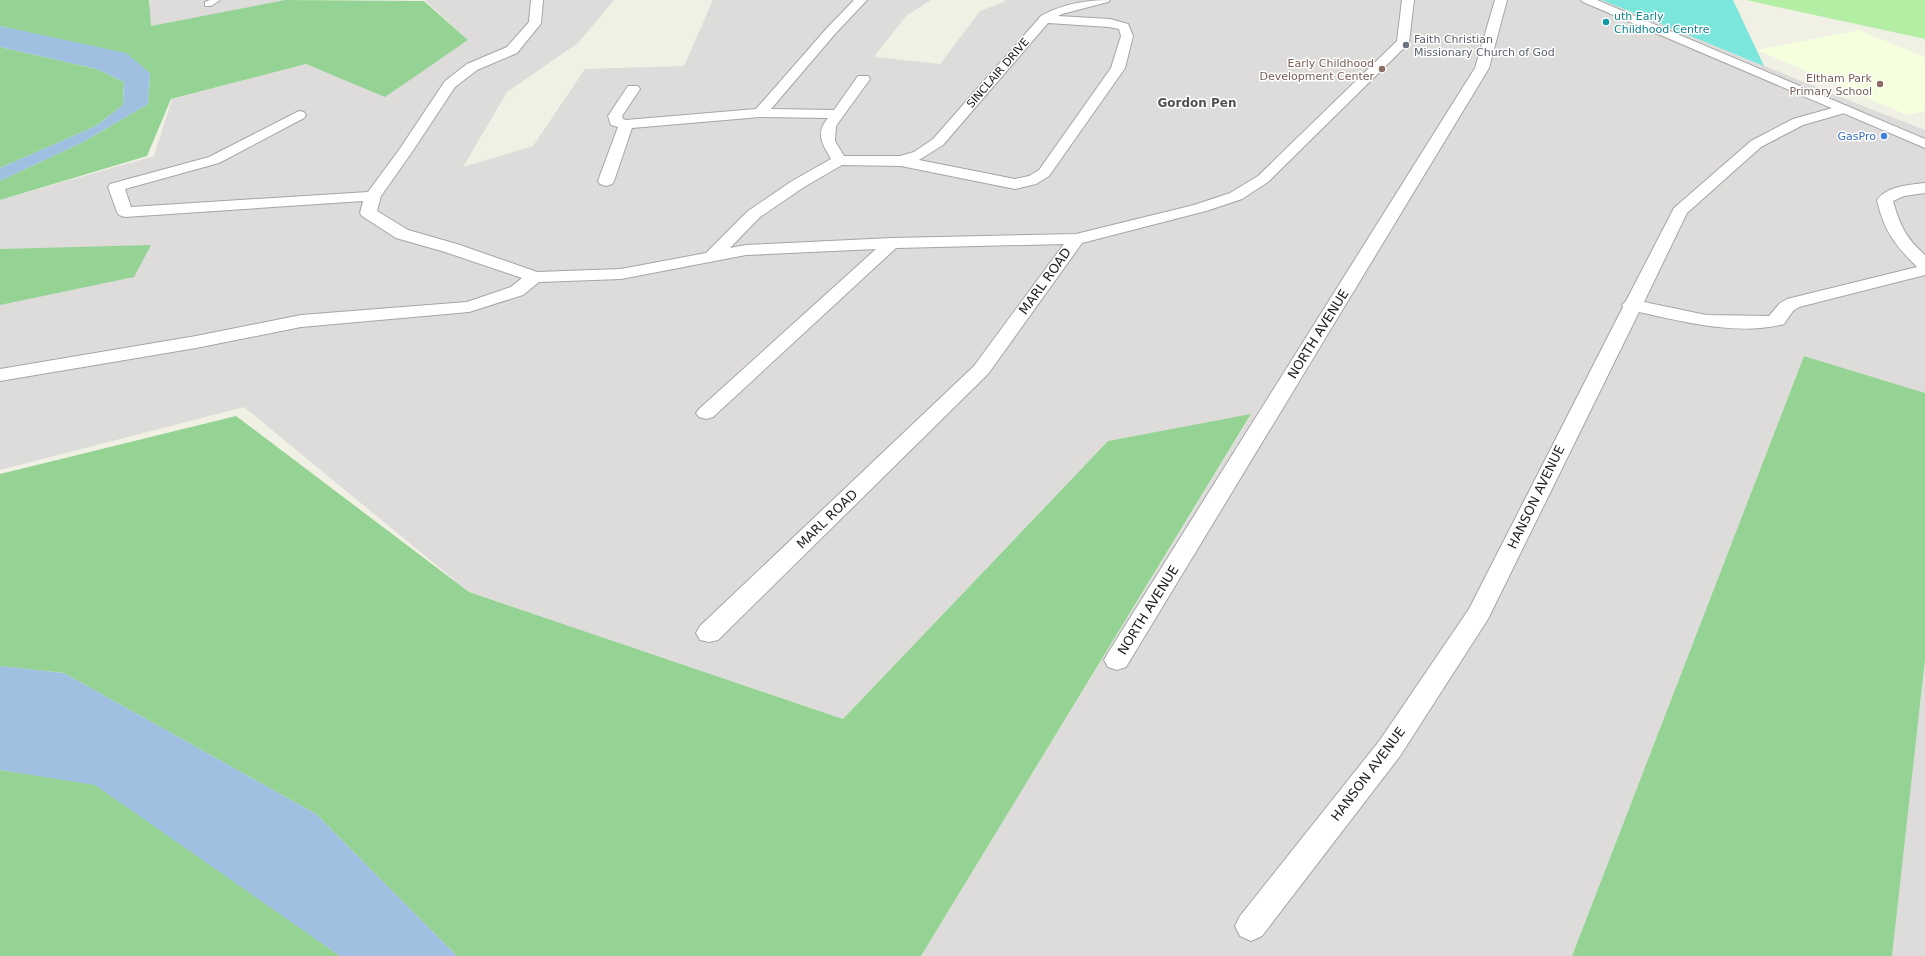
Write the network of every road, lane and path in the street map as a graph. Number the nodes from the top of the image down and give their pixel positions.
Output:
1 (216, 0) edge
2 (537, 0) edge
3 (861, 0) edge
4 (1104, 0) edge
5 (1408, 0) edge
6 (1501, 0) edge
7 (1587, 0) edge
8 (208, 4) dead end
9 (1045, 19) junction
10 (863, 79) dead end
11 (633, 89) dead end
12 (1843, 109) junction
13 (760, 113) junction
14 (839, 114) junction
15 (299, 115) dead end
16 (626, 124) junction
17 (1925, 144) edge
18 (839, 160) junction
19 (901, 161) junction
20 (606, 181) dead end
21 (1925, 188) edge
22 (373, 196) junction
23 (1076, 239) junction
24 (892, 242) junction
25 (711, 257) junction
26 (1925, 265) edge
27 (1925, 270) edge
28 (535, 277) junction
29 (1631, 305) junction
30 (0, 375) edge
31 (706, 413) dead end
32 (709, 632) dead end
33 (1117, 660) dead end
34 (1251, 926) dead end

1 - 8 lane
2 - 22 street
3 - 13 street
4 - 9 street, SINCLAIR DRIVE
5 - 23 street, MARL ROAD
6 - 33 street, NORTH AVENUE
7 - 12 street
9 - 19 street, SINCLAIR DRIVE
9 - 19 street
10 - 14 street
11 - 16 street
12 - 17 street
12 - 29 street, HANSON AVENUE
13 - 14 street
13 - 16 street
14 - 18 street
15 - 22 street
16 - 20 street
18 - 19 street
18 - 25 street
21 - 26 street
22 - 28 street
23 - 24 street
23 - 32 street, MARL ROAD
24 - 25 street
24 - 31 street
25 - 28 street
27 - 29 street
28 - 30 street
29 - 34 street, HANSON AVENUE

